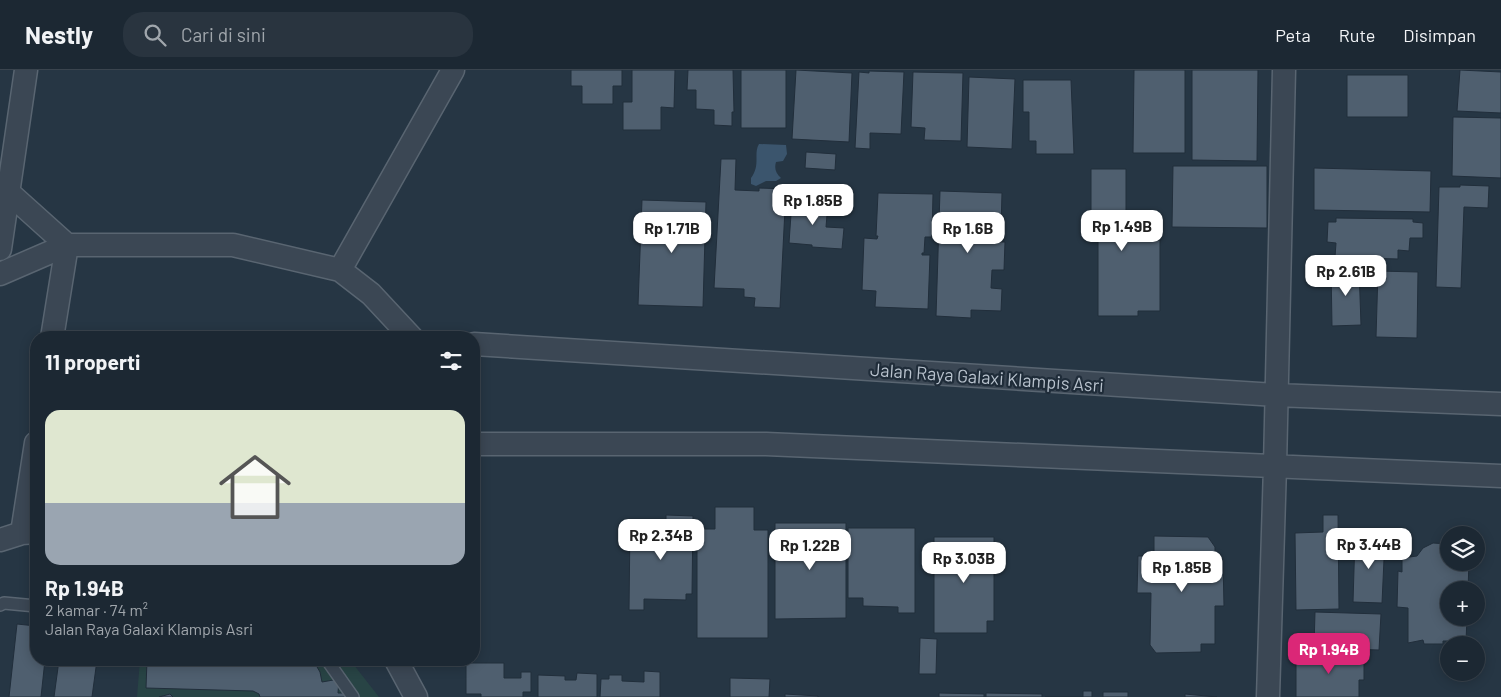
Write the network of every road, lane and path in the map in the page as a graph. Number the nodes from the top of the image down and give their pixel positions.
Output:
1 (26, 70) edge
2 (452, 70) edge
3 (1284, 70) edge
4 (8, 192) junction
5 (66, 245) junction
6 (0, 249) edge
7 (340, 270) junction
8 (0, 274) edge
9 (53, 331) edge
10 (405, 331) edge
11 (480, 344) edge
12 (1276, 395) junction
13 (1501, 404) edge
14 (480, 444) edge
15 (1275, 466) junction
16 (1501, 476) edge
17 (30, 520) edge
18 (29, 533) edge
19 (0, 540) edge
20 (0, 605) edge
21 (30, 605) edge
22 (331, 666) edge
23 (399, 666) edge
24 (353, 697) edge
25 (416, 697) edge
26 (1268, 697) edge

1 - 4 street
2 - 7 street
3 - 12 street
4 - 5 street
4 - 6 street
5 - 7 street
5 - 8 street
5 - 9 street
7 - 10 street
11 - 12 street, Jalan Raya Galaxi Klampis Asri
12 - 13 street, Jalan Raya Galaxi Klampis Asri
12 - 15 street
14 - 15 street
15 - 16 street
15 - 26 street
17 - 18 street
18 - 19 street
20 - 21 lane
22 - 24 lane
23 - 25 street

